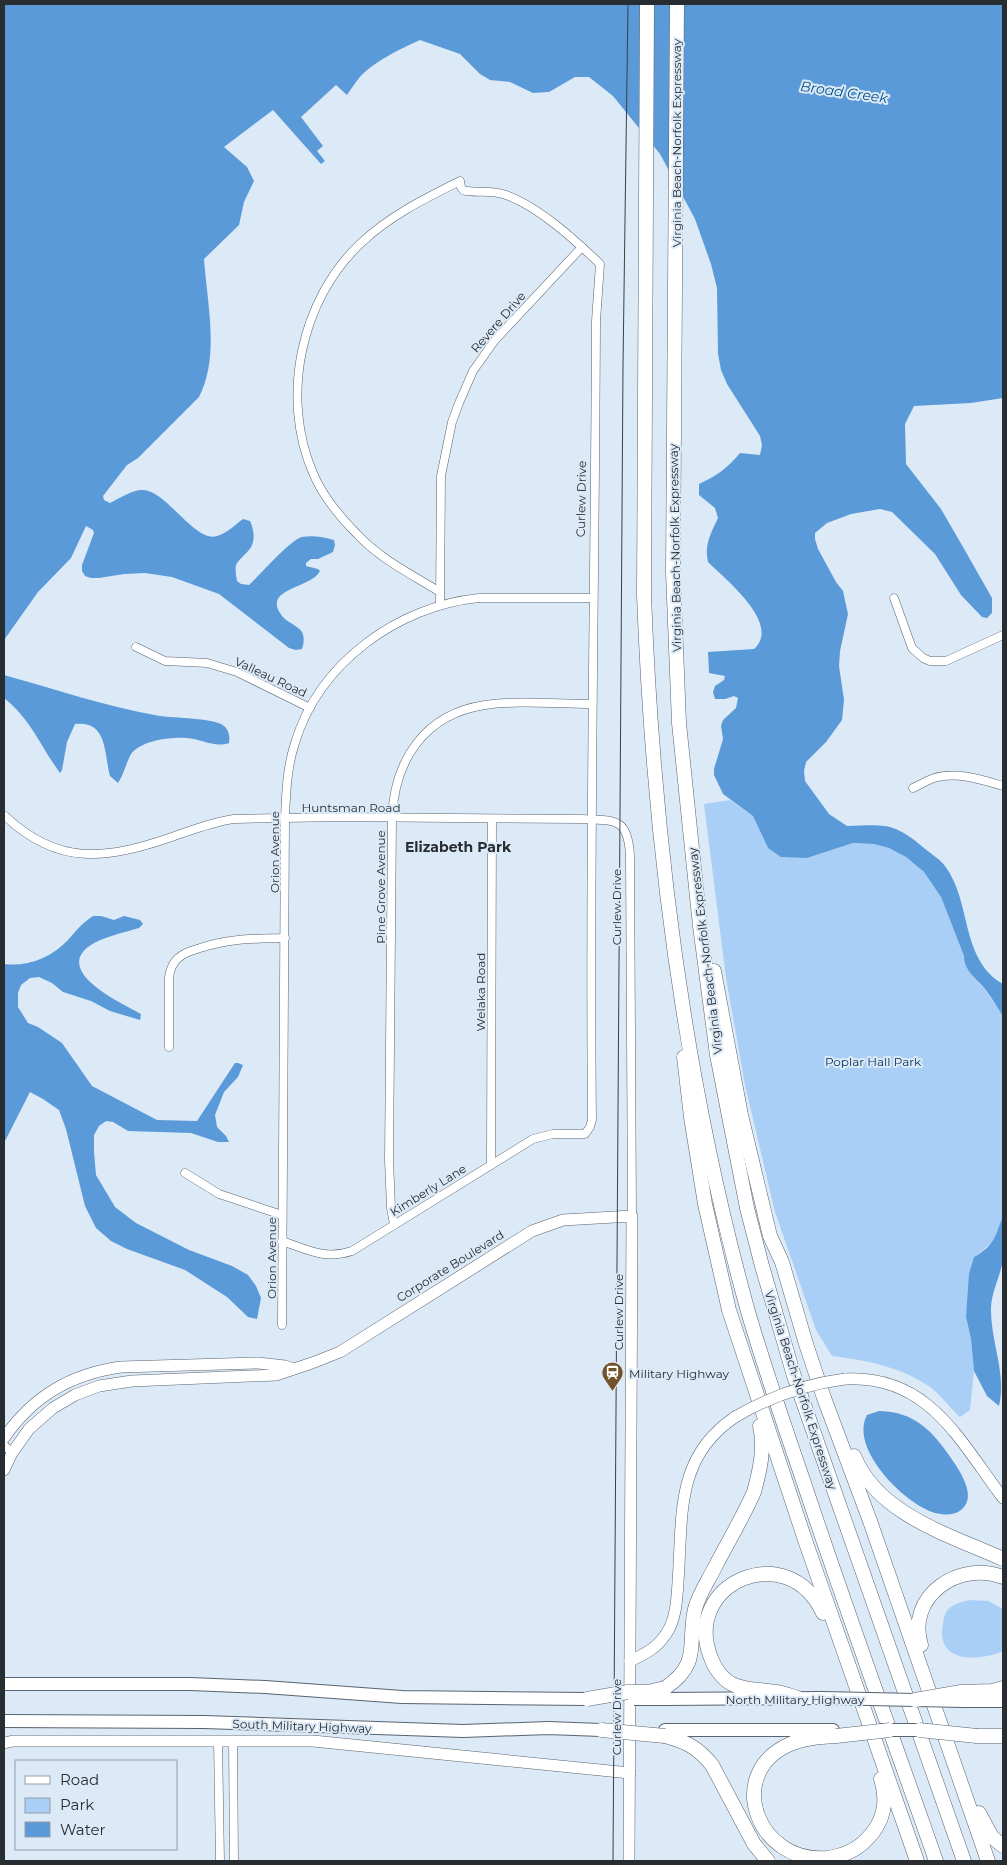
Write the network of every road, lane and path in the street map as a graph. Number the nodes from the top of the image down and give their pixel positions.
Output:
1 (647, 4) edge
2 (677, 4) edge
3 (582, 247) junction
4 (440, 592) junction
5 (593, 598) junction
6 (894, 598) dead end
7 (440, 605) junction
8 (1003, 635) edge
9 (136, 647) dead end
10 (592, 704) junction
11 (310, 708) junction
12 (1003, 786) edge
13 (913, 788) dead end
14 (5, 816) edge
15 (285, 818) junction
16 (392, 819) junction
17 (492, 819) junction
18 (592, 820) junction
19 (692, 842) junction
20 (284, 938) junction
21 (679, 979) junction
22 (169, 1047) dead end
23 (584, 1134) joint
24 (491, 1165) junction
25 (185, 1173) dead end
26 (282, 1215) junction
27 (632, 1216) junction
28 (394, 1224) junction
29 (282, 1241) junction
30 (282, 1325) dead end
31 (744, 1357) junction
32 (293, 1370) junction
33 (824, 1398) junction
34 (4, 1438) edge
35 (8, 1449) edge
36 (4, 1470) edge
37 (1003, 1498) edge
38 (1003, 1559) edge
39 (1003, 1577) edge
40 (630, 1657) junction
41 (847, 1661) junction
42 (4, 1676) edge
43 (4, 1684) edge
44 (130, 1684) junction
45 (1003, 1688) edge
46 (665, 1693) junction
47 (963, 1696) junction
48 (798, 1698) junction
49 (581, 1699) joint
50 (914, 1700) joint
51 (1003, 1701) edge
52 (864, 1710) junction
53 (937, 1714) junction
54 (4, 1721) edge
55 (51, 1722) junction
56 (4, 1728) edge
57 (601, 1730) joint
58 (890, 1730) joint
59 (919, 1730) joint
60 (1003, 1730) edge
61 (665, 1733) junction
62 (835, 1733) junction
63 (976, 1733) junction
64 (1003, 1736) edge
65 (218, 1740) junction
66 (233, 1740) junction
67 (4, 1743) edge
68 (951, 1753) junction
69 (630, 1773) junction
70 (219, 1808) junction
71 (234, 1808) junction
72 (1003, 1846) edge
73 (220, 1861) edge
74 (234, 1861) edge
75 (628, 1861) edge
76 (768, 1861) edge
77 (918, 1861) edge
78 (936, 1861) edge
79 (964, 1861) edge
80 (988, 1861) edge

1 - 21 highway, Virginia Beach-Norfolk Expressway
2 - 19 highway, Virginia Beach-Norfolk Expressway
3 - 4 street, Revere Drive
3 - 4 street, Curlew Drive
3 - 5 street, Curlew Drive
4 - 7 street, Revere Drive
5 - 7 street, Orion Avenue
5 - 10 street, Curlew Drive
6 - 8 street
7 - 11 street, Orion Avenue
9 - 11 street, Valleau Road
10 - 16 street, Pine Grove Avenue
10 - 18 street, Curlew Drive
11 - 15 street, Orion Avenue
12 - 13 street
14 - 15 street, Huntsman Road
15 - 16 street, Huntsman Road
15 - 20 street, Orion Avenue
16 - 17 street, Huntsman Road
16 - 28 street, Pine Grove Avenue
17 - 18 street, Huntsman Road
17 - 24 street, Welaka Road
18 - 23 street, Curlew Drive
18 - 27 street, Curlew Drive
19 - 33 highway
19 - 79 highway, Virginia Beach-Norfolk Expressway
20 - 22 street
20 - 26 street, Orion Avenue
21 - 31 highway
21 - 78 highway, Virginia Beach-Norfolk Expressway
23 - 24 street, Kimberly Lane
24 - 28 street, Kimberly Lane
25 - 26 street
26 - 29 street, Orion Avenue
27 - 32 street, Corporate Boulevard
27 - 40 street, Curlew Drive
28 - 29 street, Kimberly Lane
29 - 30 street, Orion Avenue
31 - 41 highway
31 - 46 highway
32 - 34 street
32 - 35 street, Corporate Boulevard
33 - 38 highway
33 - 53 highway
35 - 36 street, Corporate Boulevard
37 - 40 street, bridge
39 - 53 highway
40 - 69 street, Curlew Drive
41 - 48 highway
41 - 52 highway
42 - 44 main road
43 - 44 main road
44 - 49 main road
45 - 47 highway
46 - 48 main road, North Military Highway
46 - 49 highway, bridge
47 - 50 highway, bridge
47 - 51 main road
48 - 50 main road, North Military Highway, bridge
52 - 62 highway
52 - 77 highway
53 - 68 highway
54 - 55 main road, South Military Highway
55 - 56 main road
55 - 57 main road, South Military Highway
57 - 61 highway, bridge
58 - 59 main road, bridge
58 - 62 highway, bridge
59 - 63 highway, bridge
60 - 63 main road
61 - 62 main road
61 - 76 highway
63 - 64 highway
65 - 66 street
65 - 67 street
65 - 70 street
66 - 69 street
66 - 71 street
68 - 72 highway
68 - 80 highway
69 - 75 street, Curlew Drive
70 - 71 street
70 - 73 street
71 - 74 street

